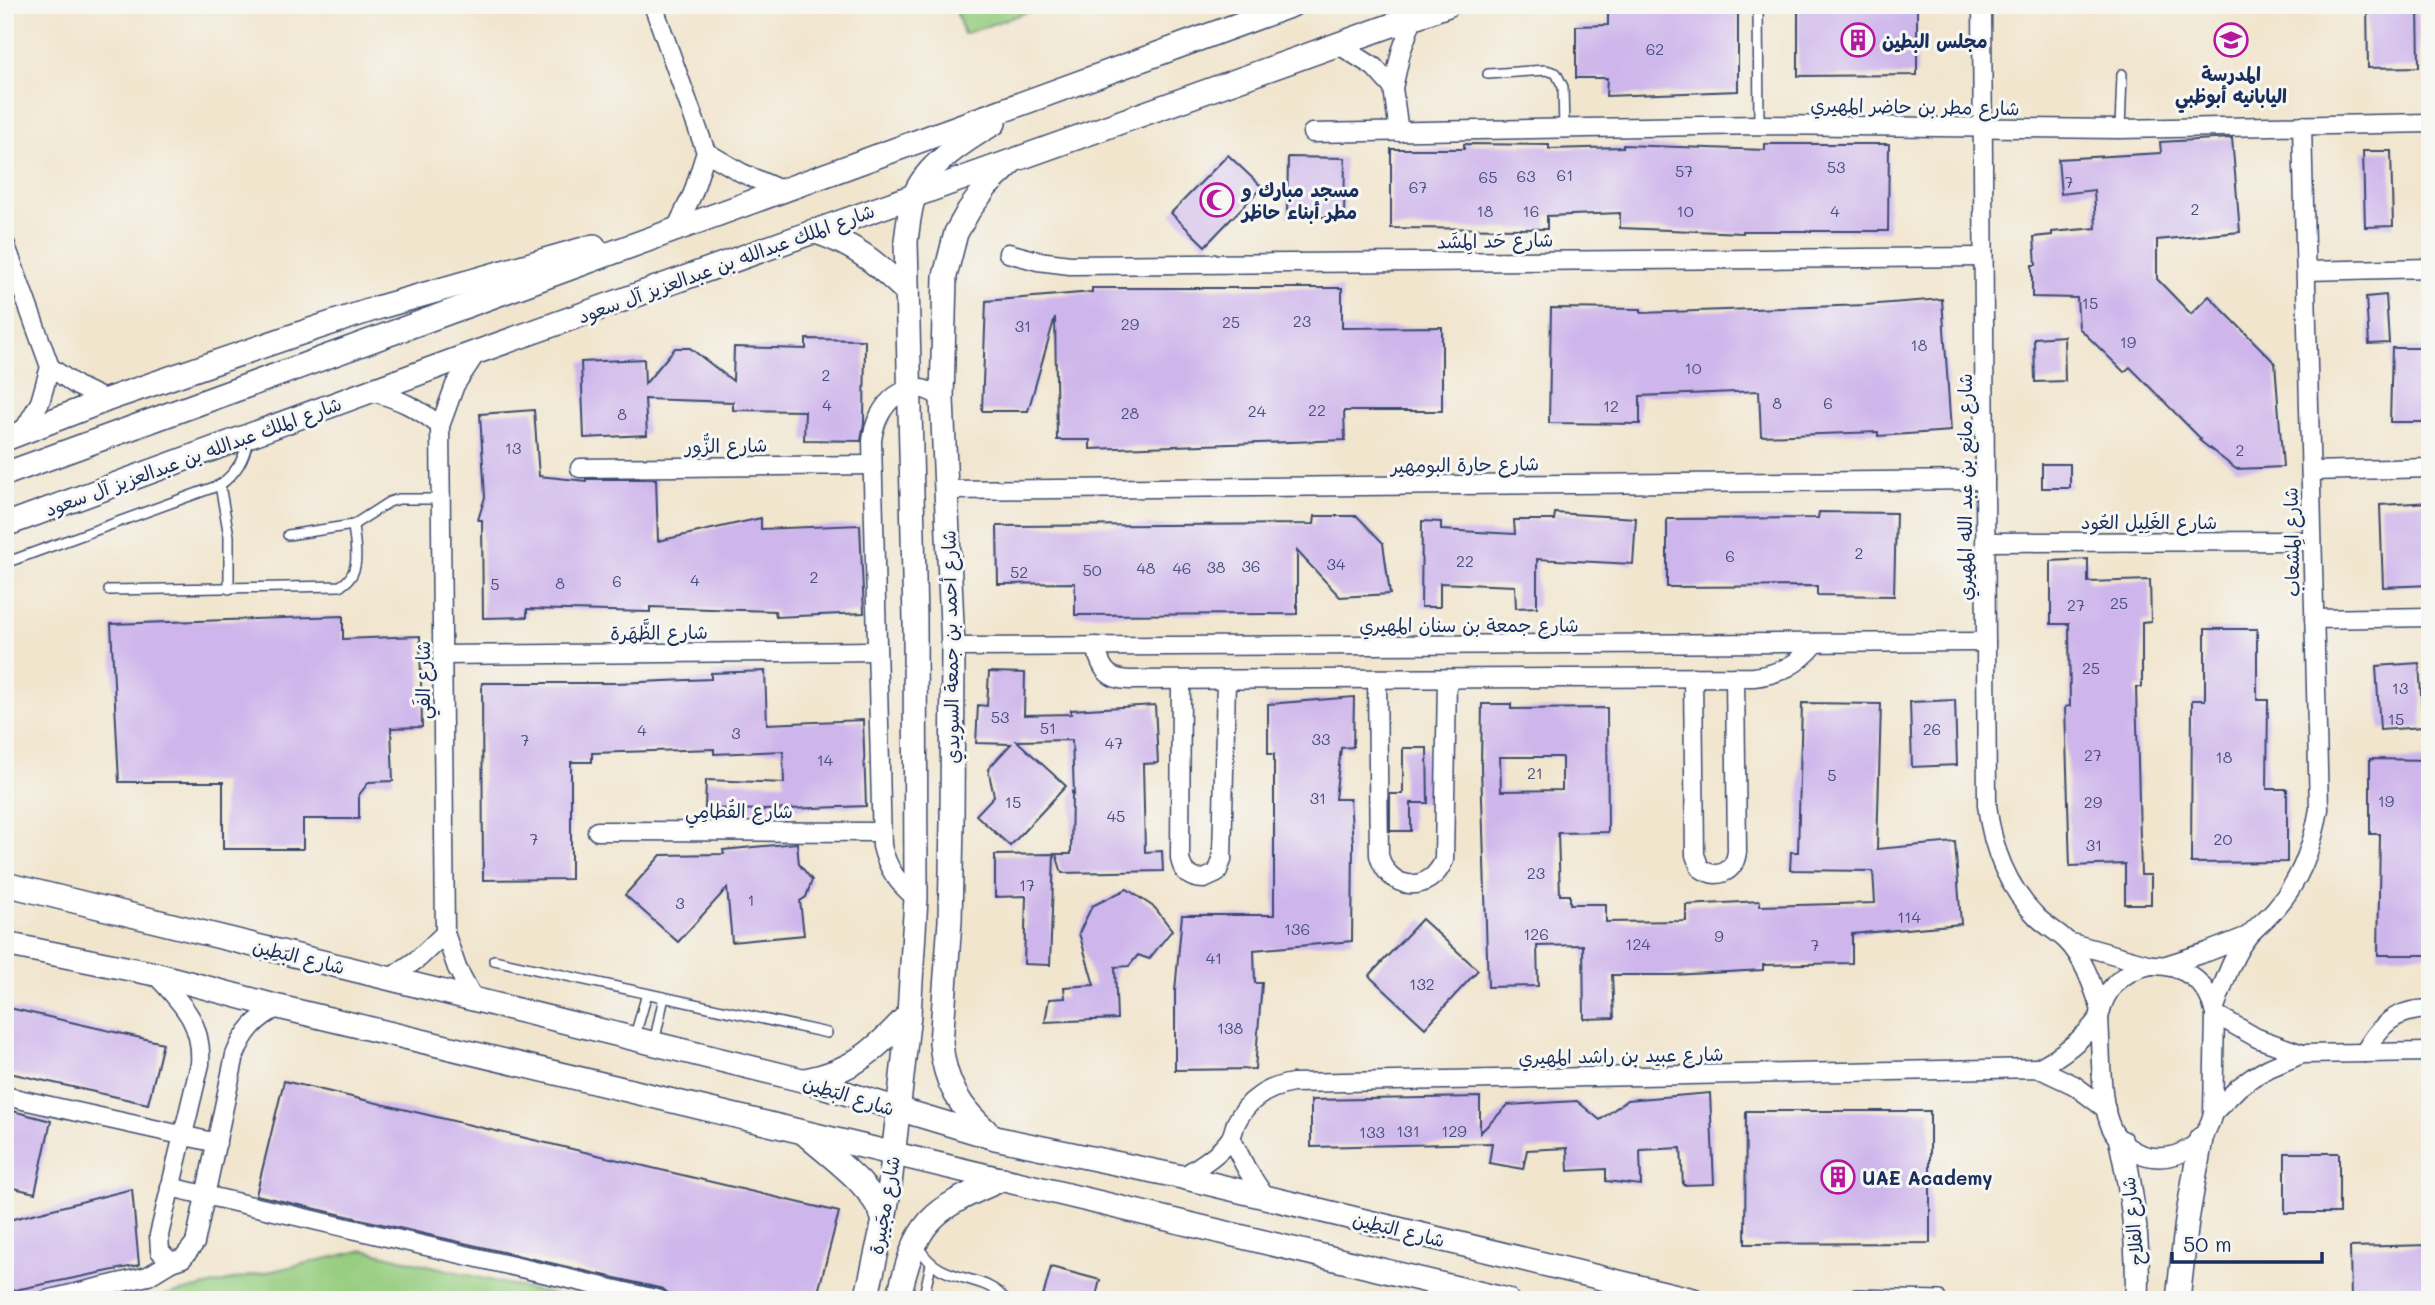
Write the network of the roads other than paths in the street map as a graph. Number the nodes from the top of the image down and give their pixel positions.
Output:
1 (653, 5) edge
2 (1292, 5) edge
3 (1448, 5) edge
4 (1758, 5) edge
5 (1982, 5) edge
6 (1413, 18) junction
7 (1339, 45) junction
8 (1488, 74) dead end
9 (2122, 74) dead end
10 (1393, 88) junction
11 (1032, 99) junction
12 (2430, 122) edge
13 (1759, 125) junction
14 (2302, 125) junction
15 (1983, 128) junction
16 (1564, 129) junction
17 (2120, 129) junction
18 (1399, 132) junction
19 (1312, 133) dead end
20 (706, 152) junction
21 (1015, 159) junction
22 (781, 190) junction
23 (914, 195) junction
24 (675, 231) junction
25 (813, 231) junction
26 (5, 243) edge
27 (1008, 253) dead end
28 (1983, 257) junction
29 (2430, 268) edge
30 (2306, 271) junction
31 (907, 292) junction
32 (477, 352) junction
33 (50, 367) junction
34 (909, 389) junction
35 (372, 391) junction
36 (942, 399) junction
37 (106, 400) junction
38 (440, 426) junction
39 (13, 436) edge
40 (248, 437) junction
41 (872, 465) junction
42 (580, 468) dead end
43 (2430, 468) edge
44 (2311, 471) junction
45 (5, 474) edge
46 (1984, 480) junction
47 (220, 485) junction
48 (946, 490) junction
49 (441, 499) junction
50 (5, 524) edge
51 (354, 525) junction
52 (288, 535) dead end
53 (2312, 541) junction
54 (1985, 542) junction
55 (5, 563) edge
56 (229, 589) junction
57 (109, 590) dead end
58 (2430, 617) edge
59 (915, 620) junction
60 (2314, 620) junction
61 (1986, 642) junction
62 (1816, 643) junction
63 (1095, 646) junction
64 (953, 647) junction
65 (877, 651) junction
66 (442, 655) junction
67 (1693, 677) junction
68 (1735, 677) junction
69 (1377, 679) junction
70 (1447, 679) junction
71 (1181, 680) junction
72 (1226, 680) junction
73 (597, 831) dead end
74 (881, 832) junction
75 (5, 884) edge
76 (916, 898) junction
77 (444, 933) junction
78 (2248, 936) junction
79 (2067, 942) junction
80 (5, 944) edge
81 (494, 960) dead end
82 (2158, 965) junction
83 (155, 974) junction
84 (389, 979) junction
85 (647, 994) junction
86 (664, 998) junction
87 (475, 1001) junction
88 (279, 1007) junction
89 (2430, 1009) edge
90 (909, 1012) junction
91 (2215, 1012) junction
92 (2100, 1014) junction
93 (943, 1017) junction
94 (827, 1033) dead end
95 (644, 1042) junction
96 (2430, 1052) edge
97 (2364, 1053) junction
98 (2302, 1054) junction
99 (2038, 1068) junction
100 (802, 1080) junction
101 (5, 1096) edge
102 (2106, 1109) junction
103 (898, 1110) junction
104 (2213, 1113) junction
105 (803, 1132) junction
106 (183, 1135) junction
107 (995, 1138) junction
108 (1231, 1138) junction
109 (2201, 1139) junction
110 (2122, 1142) junction
111 (217, 1143) junction
112 (893, 1153) junction
113 (1182, 1177) junction
114 (1003, 1179) junction
115 (170, 1187) junction
116 (206, 1195) junction
117 (1265, 1197) junction
118 (884, 1220) junction
119 (915, 1241) junction
120 (171, 1262) junction
121 (932, 1264) junction
122 (1940, 1296) dead end
123 (1840, 1298) edge
124 (46, 1300) edge
125 (660, 1300) edge
126 (866, 1300) edge
127 (898, 1300) edge
128 (923, 1300) edge
129 (1005, 1300) edge
130 (1507, 1300) edge
131 (1693, 1300) edge
132 (1828, 1300) edge
133 (2137, 1300) edge
134 (2178, 1300) edge

1 - 20 street
2 - 11 main road
3 - 6 main road, شارع الملك عبدالله بن عبدالعزيز آل سعود
4 - 13 lane
5 - 15 street, شارع مانع بن عبد الله المهيري
6 - 7 main road, شارع الملك عبدالله بن عبدالعزيز آل سعود
6 - 10 street
7 - 10 street
7 - 21 main road, شارع الملك عبدالله بن عبدالعزيز آل سعود
8 - 16 lane
9 - 17 lane
10 - 18 street
11 - 22 main road
11 - 23 main road
12 - 14 street, شارع مطر بن حاضر المهيري
13 - 15 street, شارع مطر بن حاضر المهيري
13 - 16 street, شارع مطر بن حاضر المهيري
14 - 17 street, شارع مطر بن حاضر المهيري
14 - 30 street, شارع المِشعاب
15 - 17 street, شارع مطر بن حاضر المهيري
15 - 28 street, شارع مانع بن عبد الله المهيري
16 - 18 street, شارع مطر بن حاضر المهيري
18 - 19 street, شارع مطر بن حاضر المهيري
20 - 22 street
20 - 24 street
21 - 23 main road, شارع الملك عبدالله بن عبدالعزيز آل سعود
21 - 36 main road, شارع أحمد بن جمعة السويدي
22 - 24 main road
23 - 25 main road, شارع الملك عبدالله بن عبدالعزيز آل سعود
23 - 31 main road, شارع أحمد بن جمعة السويدي
24 - 37 main road
24 - 45 main road
25 - 31 main road
25 - 32 main road, شارع الملك عبدالله بن عبدالعزيز آل سعود
26 - 33 street
27 - 28 street, شارع حَد المِشَد
28 - 46 street, شارع مانع بن عبد الله المهيري
29 - 30 street
30 - 44 street, شارع المِشعاب
31 - 34 main road, شارع أحمد بن جمعة السويدي
32 - 35 main road, شارع الملك عبدالله بن عبدالعزيز آل سعود
32 - 38 street, شارع الفَي
33 - 37 street
33 - 39 street
34 - 36 street
34 - 41 street
34 - 59 main road, شارع أحمد بن جمعة السويدي
35 - 38 street
35 - 40 main road, شارع الملك عبدالله بن عبدالعزيز آل سعود
36 - 48 main road, شارع أحمد بن جمعة السويدي
37 - 39 main road
38 - 49 street, شارع الفَي
40 - 47 lane
40 - 50 main road, شارع الملك عبدالله بن عبدالعزيز آل سعود
41 - 42 street, شارع الزُّور
41 - 65 street
43 - 44 street
44 - 53 street, شارع المِشعاب
46 - 48 street, شارع حارة البومهير
46 - 54 street, شارع مانع بن عبد الله المهيري
47 - 55 lane
47 - 56 lane
48 - 64 main road, شارع أحمد بن جمعة السويدي
49 - 51 lane
49 - 66 street, شارع الفَي
51 - 52 lane
51 - 56 lane
53 - 54 street, شارع الغَلِيل العُود
53 - 60 street, شارع المِشعاب
54 - 61 street, شارع مانع بن عبد الله المهيري
56 - 57 lane
58 - 60 street
59 - 64 main road
59 - 76 main road, شارع أحمد بن جمعة السويدي
60 - 78 street, شارع المِشعاب
61 - 62 street, شارع جمعة بن سنان المهيري
61 - 79 street, شارع مانع بن عبد الله المهيري
62 - 63 street, شارع جمعة بن سنان المهيري
62 - 68 street
63 - 64 street, شارع جمعة بن سنان المهيري
63 - 71 street
64 - 93 main road, شارع أحمد بن جمعة السويدي
65 - 66 street, شارع الظَّهَرة
65 - 74 street
66 - 77 street, شارع الفَي
67 - 68 street
67 - 68 street
67 - 70 street
69 - 70 street
69 - 70 street
69 - 72 street
71 - 72 street
71 - 72 street
73 - 74 street, شارع القُطامِي
74 - 76 street
75 - 84 main road, شارع البَطِين
76 - 90 main road, شارع أحمد بن جمعة السويدي
77 - 84 street
77 - 87 street, شارع الفَي
78 - 82 street, شارع المِشعاب
78 - 91 street, شارع المِشعاب
79 - 82 street, شارع مانع بن عبد الله المهيري
79 - 92 street, شارع مانع بن عبد الله المهيري
80 - 83 main road
81 - 85 lane
82 - 91 street
82 - 92 street
83 - 88 main road
83 - 106 street
84 - 87 main road, شارع البَطِين
85 - 86 lane
85 - 95 lane
86 - 94 lane
86 - 95 lane
87 - 95 main road, شارع البَطِين
88 - 105 main road
88 - 111 street
89 - 97 street
90 - 93 main road
90 - 100 main road
90 - 103 main road, شارع أحمد بن جمعة السويدي
91 - 98 street
91 - 104 street
92 - 99 street
92 - 102 street
93 - 107 main road, شارع أحمد بن جمعة السويدي
95 - 100 main road, شارع البَطِين
96 - 97 street
97 - 98 street
98 - 104 street
99 - 102 street, شارع عبيد بن راشد المهيري
99 - 108 street, شارع عبيد بن راشد المهيري
100 - 103 main road, شارع البَطِين
101 - 106 street
102 - 110 street
103 - 107 main road, شارع البَطِين
103 - 112 main road, شارع مجَيبرة
104 - 109 street
105 - 112 main road
105 - 118 main road
106 - 111 street
106 - 115 street
107 - 113 main road, شارع البَطِين
108 - 113 street, شارع عبيد بن راشد المهيري
108 - 117 street
109 - 110 street
109 - 134 main road
110 - 133 main road, شارع الفلاح
111 - 116 street
112 - 114 main road
112 - 118 main road, شارع مجَيبرة
113 - 117 main road, شارع البَطِين
114 - 119 main road, شارع مجَيبرة
114 - 130 main road
115 - 116 street
115 - 120 street
116 - 120 street
116 - 125 street
117 - 131 main road, شارع البَطِين
118 - 126 main road, شارع مجَيبرة
119 - 121 lane
119 - 127 main road, شارع مجَيبرة
120 - 124 street
121 - 128 lane
121 - 129 lane
122 - 123 lane
123 - 132 lane

